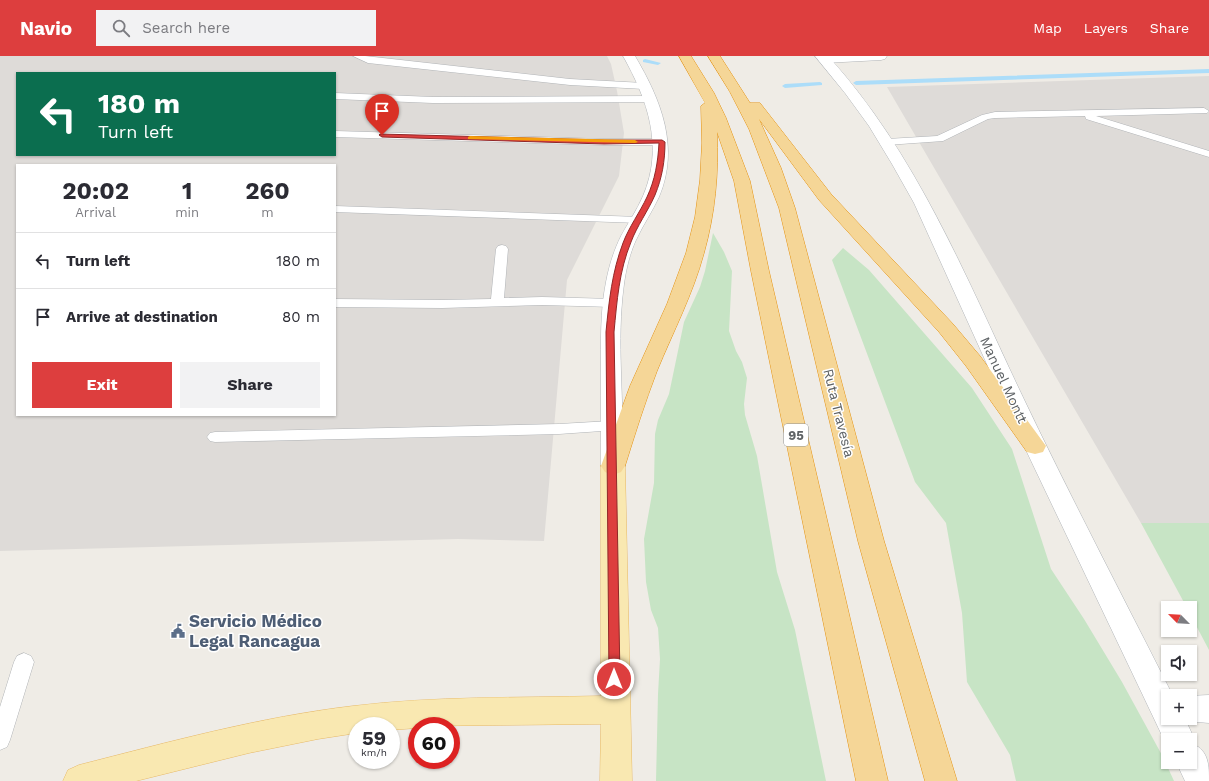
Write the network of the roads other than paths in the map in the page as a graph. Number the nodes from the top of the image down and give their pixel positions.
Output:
1 (357, 56) edge
2 (629, 56) edge
3 (685, 56) edge
4 (714, 56) edge
5 (881, 56) edge
6 (822, 58) edge
7 (736, 88) junction
8 (647, 93) junction
9 (707, 93) junction
10 (336, 96) edge
11 (1204, 111) dead end
12 (1077, 113) junction
13 (336, 134) edge
14 (662, 142) junction
15 (887, 142) junction
16 (1209, 154) edge
17 (336, 209) edge
18 (638, 220) junction
19 (502, 249) dead end
20 (497, 302) junction
21 (336, 303) edge
22 (613, 304) junction
23 (611, 426) junction
24 (214, 437) dead end
25 (1035, 446) junction
26 (613, 466) junction
27 (24, 662) dead end
28 (1161, 691) edge
29 (1209, 709) edge
30 (615, 710) junction
31 (1197, 710) edge
32 (0, 740) edge
33 (1196, 769) edge
34 (78, 781) edge
35 (616, 781) edge
36 (872, 781) edge
37 (941, 781) edge
38 (1202, 781) edge

1 - 8 lane
2 - 8 street
3 - 9 highway, 95
4 - 7 highway, Ruta Travesía
5 - 6 street
6 - 15 street, Manuel Montt
7 - 25 highway
7 - 37 highway, Ruta Travesía
8 - 10 lane
8 - 14 street
9 - 26 highway
9 - 36 highway, 95
11 - 12 lane
12 - 15 lane
12 - 16 lane
13 - 14 lane
14 - 18 street
15 - 25 street, Manuel Montt
17 - 18 lane
18 - 22 street
19 - 20 lane
20 - 21 lane
20 - 22 lane
22 - 23 street
23 - 24 lane
23 - 26 street
25 - 28 street, Manuel Montt
26 - 30 main road
27 - 32 lane
29 - 31 street
30 - 34 main road
30 - 35 main road
33 - 38 street

